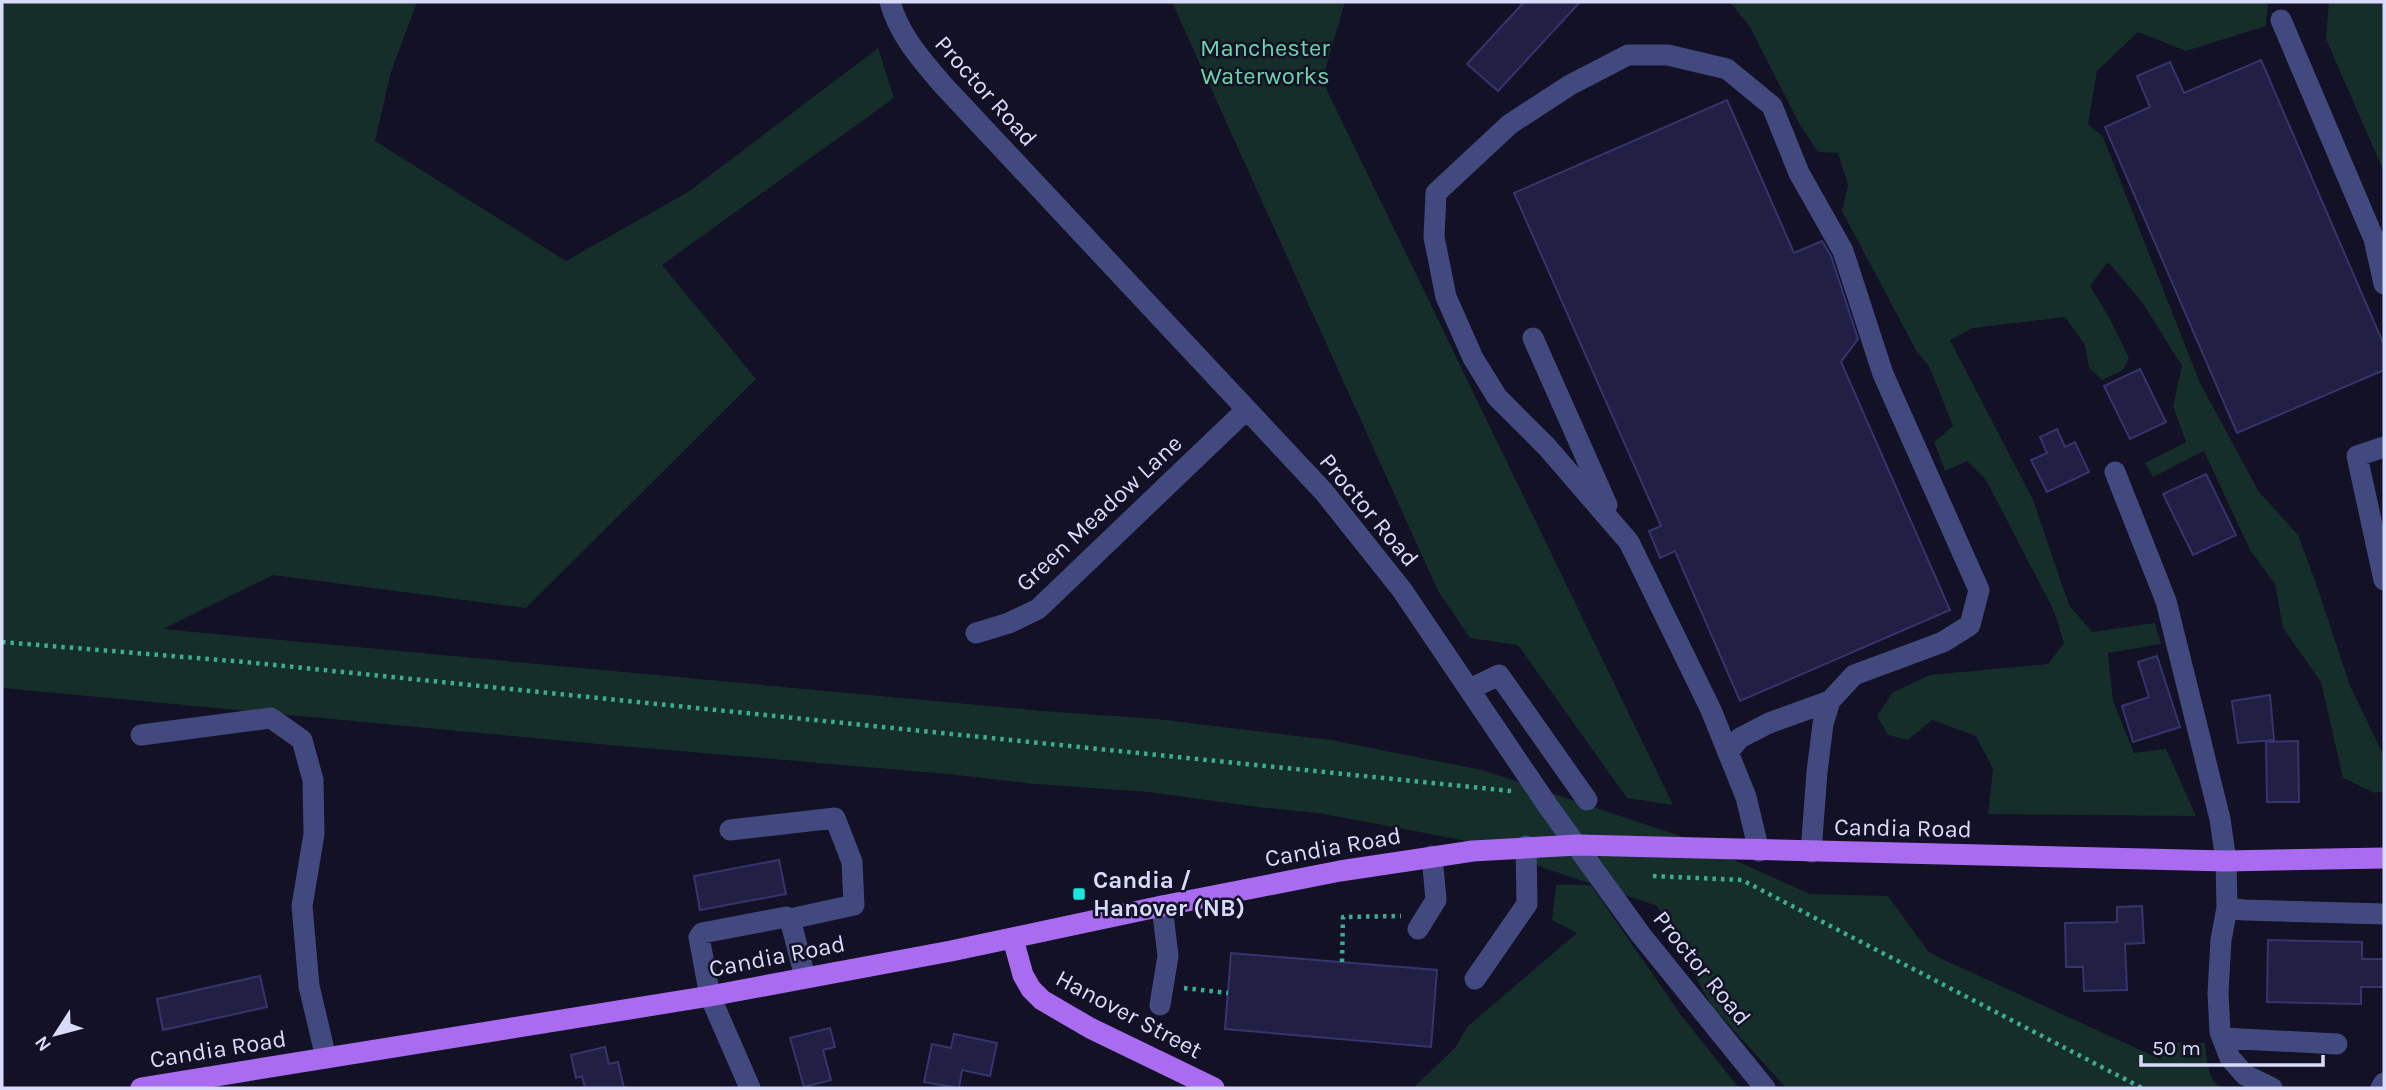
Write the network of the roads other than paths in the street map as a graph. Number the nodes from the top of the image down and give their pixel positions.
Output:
1 (890, 2) edge
2 (2281, 20) dead end
3 (2384, 284) edge
4 (1533, 338) dead end
5 (1246, 411) junction
6 (2384, 447) edge
7 (2115, 472) dead end
8 (1616, 527) junction
9 (2384, 580) edge
10 (976, 633) dead end
11 (1470, 689) junction
12 (1830, 701) junction
13 (141, 735) dead end
14 (1728, 752) junction
15 (1557, 757) junction
16 (1528, 776) junction
17 (1587, 800) dead end
18 (730, 830) dead end
19 (1578, 845) junction
20 (1526, 846) junction
21 (1759, 850) junction
22 (1811, 852) junction
23 (1432, 856) junction
24 (2226, 861) junction
25 (2384, 863) edge
26 (1161, 905) junction
27 (2227, 908) junction
28 (2384, 914) edge
29 (790, 919) junction
30 (1422, 923) road end
31 (1013, 939) junction
32 (805, 977) junction
33 (1475, 979) dead end
34 (1162, 995) road end
35 (710, 996) junction
36 (2223, 1038) junction
37 (2337, 1044) dead end
38 (326, 1058) junction
39 (2384, 1083) edge
40 (187, 1085) edge
41 (141, 1088) edge
42 (750, 1088) edge
43 (1214, 1088) edge
44 (1765, 1088) edge
45 (2272, 1088) edge
46 (2381, 1088) edge

1 - 5 street, Proctor Road
2 - 3 street
4 - 8 street
5 - 10 street, Green Meadow Lane
5 - 11 street, Proctor Road
6 - 9 street
7 - 24 street
8 - 12 street
8 - 14 street
11 - 15 street
11 - 16 street, Proctor Road
12 - 14 street
12 - 22 street
13 - 38 street
14 - 21 street
15 - 16 street
15 - 17 street
16 - 19 street, Proctor Road
18 - 29 street
19 - 20 main road, Candia Road
19 - 21 main road, Candia Road
19 - 44 street, Proctor Road
20 - 23 main road, Candia Road
20 - 33 street
21 - 22 main road, Candia Road
22 - 24 main road, Candia Road
23 - 26 main road, Candia Road
23 - 30 street
24 - 25 main road, Candia Road
24 - 27 street
26 - 31 main road, Candia Road
26 - 34 street
27 - 28 street
27 - 36 street
29 - 32 street
29 - 35 street
31 - 32 main road, Candia Road
31 - 43 main road, Hanover Street
32 - 35 main road, Candia Road
35 - 38 main road, Candia Road
35 - 42 street
36 - 37 street
36 - 45 street
38 - 40 main road, Candia Road
39 - 46 street
40 - 41 main road, Candia Road

